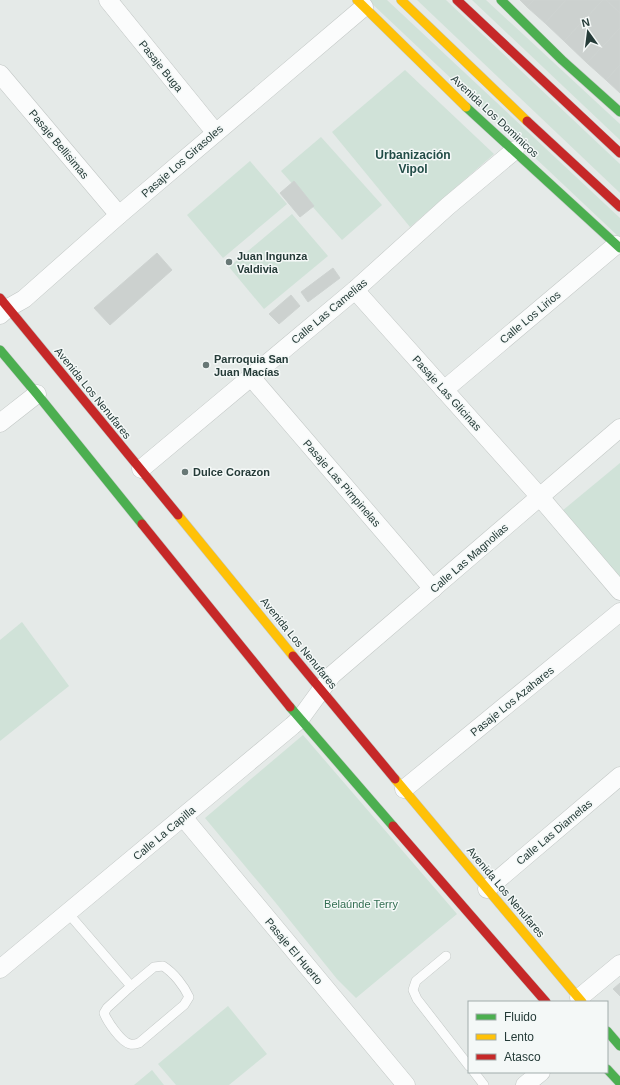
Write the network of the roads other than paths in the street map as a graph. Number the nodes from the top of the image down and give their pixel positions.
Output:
1 (108, 0) edge
2 (401, 0) edge
3 (457, 0) edge
4 (501, 0) edge
5 (360, 3) edge
6 (0, 74) edge
7 (620, 112) edge
8 (215, 132) junction
9 (515, 150) junction
10 (620, 153) edge
11 (620, 207) edge
12 (119, 215) junction
13 (618, 247) edge
14 (355, 290) junction
15 (3, 307) edge
16 (0, 350) edge
17 (251, 377) junction
18 (444, 390) junction
19 (37, 394) junction
20 (0, 423) edge
21 (620, 428) edge
22 (141, 469) junction
23 (540, 497) junction
24 (433, 589) junction
25 (620, 590) edge
26 (620, 612) edge
27 (322, 690) junction
28 (300, 719) junction
29 (620, 776) edge
30 (404, 789) junction
31 (183, 817) junction
32 (487, 889) junction
33 (68, 913) junction
34 (446, 956) dead end
35 (620, 964) edge
36 (0, 969) edge
37 (131, 986) junction
38 (580, 1000) edge
39 (545, 1001) edge
40 (608, 1032) edge
41 (620, 1046) edge
42 (468, 1065) edge
43 (608, 1070) edge
44 (475, 1073) edge
45 (540, 1073) edge
46 (620, 1083) edge
47 (406, 1085) edge
48 (484, 1085) edge
49 (525, 1085) edge

1 - 8 street, Pasaje Buga
2 - 11 street, Avenida Los Dominicos
3 - 10 street
4 - 7 street
5 - 8 street, Pasaje Los Girasoles
5 - 9 street, Avenida Los Dominicos
6 - 12 street, Pasaje Bellisimas
8 - 12 street, Pasaje Los Girasoles
9 - 13 street, Avenida Los Dominicos
9 - 14 street, Calle Las Camelias
12 - 15 street, Pasaje Los Girasoles
13 - 18 street, Calle Los Lirios
14 - 17 street, Calle Las Camelias
14 - 18 street, Pasaje Las Glicinas
15 - 22 street, Avenida Los Nenufares
16 - 19 street
17 - 22 street, Calle Las Camelias
17 - 24 street, Pasaje Las Pimpinelas
18 - 23 street, Pasaje Las Glicinas
19 - 20 street
19 - 28 street
21 - 23 street, Calle Las Magnolias
22 - 27 street, Avenida Los Nenufares
23 - 24 street, Calle Las Magnolias
23 - 25 street, Pasaje Las Glicinas
24 - 27 street, Calle Las Magnolias
26 - 30 street, Pasaje Los Azahares
27 - 28 street, Calle La Capilla
27 - 30 street, Avenida Los Nenufares
28 - 31 street, Calle La Capilla
28 - 39 street
29 - 32 street, Calle Las Diamelas
30 - 32 street, Avenida Los Nenufares
31 - 33 street, Calle La Capilla
31 - 47 street, Pasaje El Huerto
32 - 38 street, Avenida Los Nenufares
33 - 36 street, Calle La Capilla
33 - 37 lane
34 - 42 lane
35 - 38 street
37 - 37 lane
40 - 41 street
43 - 46 street
44 - 48 lane
45 - 49 street

